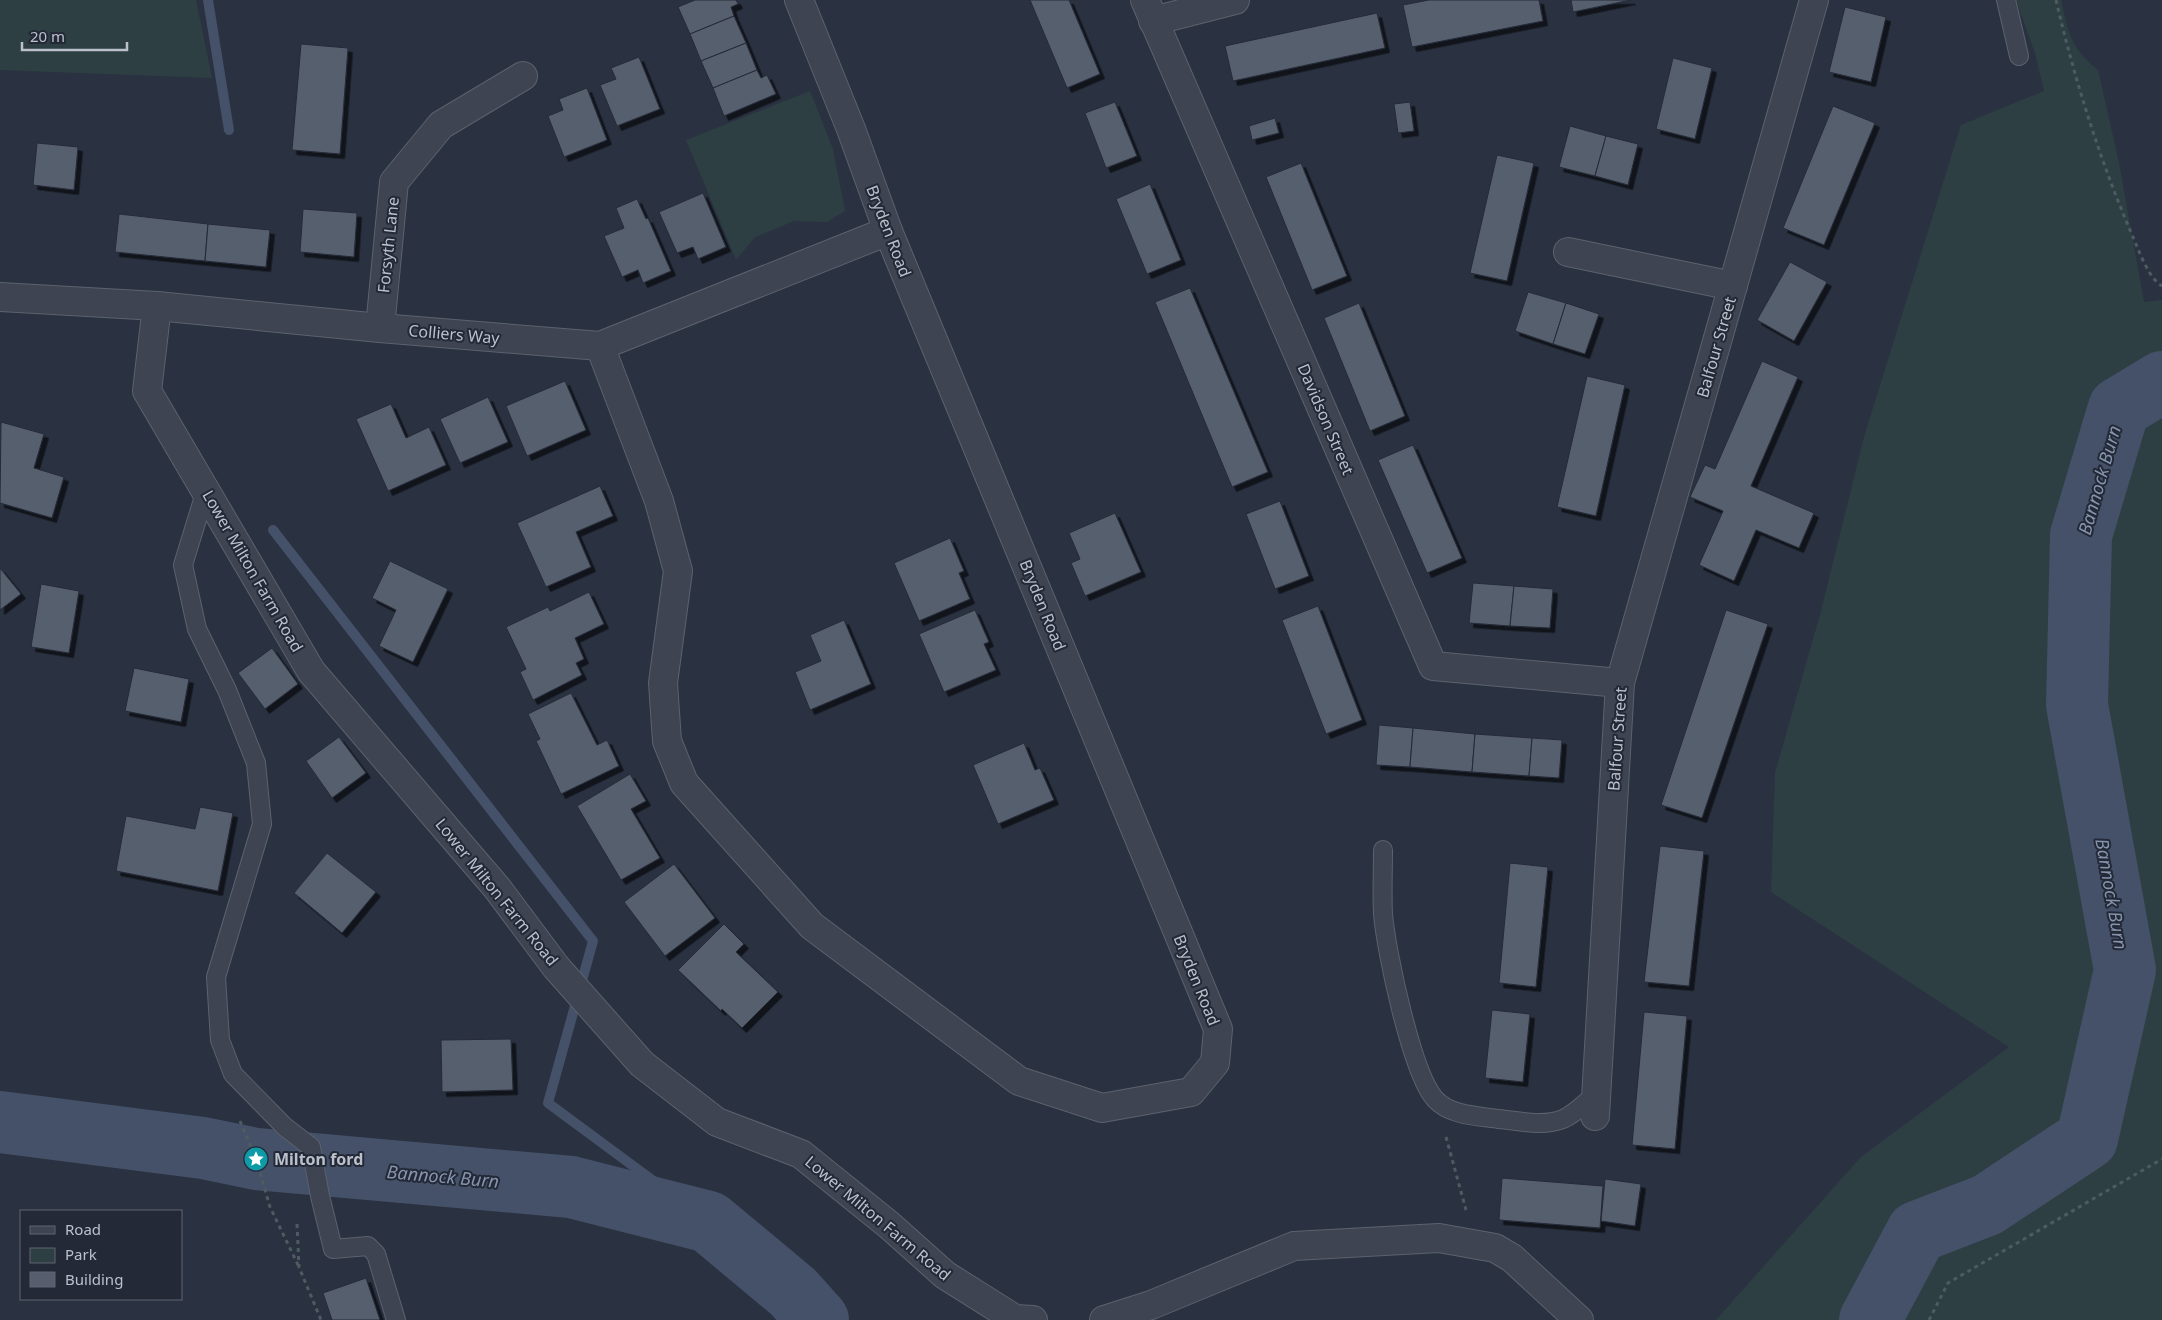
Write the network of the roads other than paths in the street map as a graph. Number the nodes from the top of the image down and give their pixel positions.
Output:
1 (798, 0) edge
2 (1235, 0) edge
3 (1814, 0) edge
4 (2006, 0) edge
5 (1149, 10) edge
6 (2019, 56) dead end
7 (523, 76) dead end
8 (888, 231) junction
9 (1568, 252) dead end
10 (1733, 286) junction
11 (0, 297) edge
12 (157, 306) junction
13 (380, 328) junction
14 (600, 346) junction
15 (206, 490) junction
16 (1620, 683) junction
17 (1383, 850) dead end
18 (1596, 1105) joint
19 (396, 1320) edge
20 (1033, 1320) edge
21 (1104, 1320) edge
22 (1579, 1320) edge

1 - 8 street, Bryden Road
2 - 5 street
3 - 10 street, Balfour Street
4 - 6 lane
5 - 16 street, Davidson Street
7 - 13 street, Forsyth Lane
8 - 14 street, Colliers Way
8 - 14 street, Bryden Road
9 - 10 street, Balfour Street
10 - 16 street, Balfour Street
11 - 12 street, Colliers Way
12 - 13 street, Colliers Way
12 - 15 street, Lower Milton Farm Road
13 - 14 street, Colliers Way
15 - 19 lane
15 - 20 street, Lower Milton Farm Road
16 - 18 street, Balfour Street
17 - 18 lane
21 - 22 street

